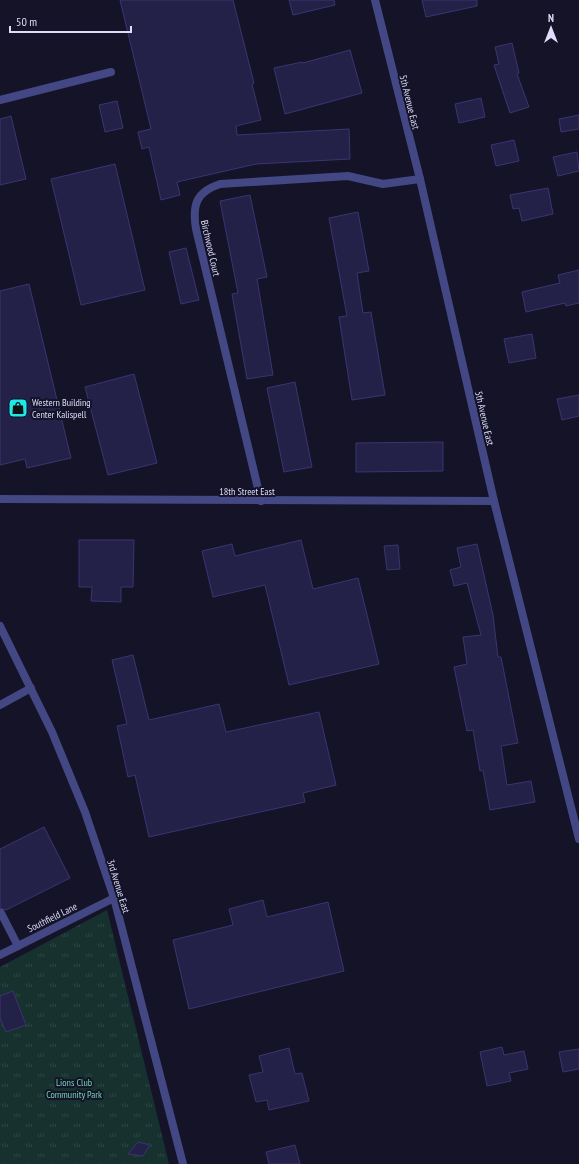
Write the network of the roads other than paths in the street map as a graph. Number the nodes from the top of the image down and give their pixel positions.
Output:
1 (375, 0) edge
2 (111, 72) dead end
3 (0, 100) edge
4 (420, 180) junction
5 (0, 499) edge
6 (261, 501) junction
7 (494, 501) junction
8 (0, 626) edge
9 (31, 688) junction
10 (0, 705) edge
11 (579, 839) edge
12 (114, 898) junction
13 (1, 913) edge
14 (18, 946) junction
15 (0, 955) edge
16 (183, 1164) edge

1 - 4 street, 5th Avenue East
2 - 3 street
4 - 6 street, Birchwood Court
4 - 7 street, 5th Avenue East
5 - 6 street, 18th Street East
6 - 7 street, 18th Street East
7 - 11 street, 5th Avenue East
8 - 9 street, 3rd Avenue East
9 - 10 street
9 - 12 street, 3rd Avenue East
12 - 14 street, Southfield Lane
12 - 16 street, 3rd Avenue East
13 - 14 street
14 - 15 street, Southfield Lane

